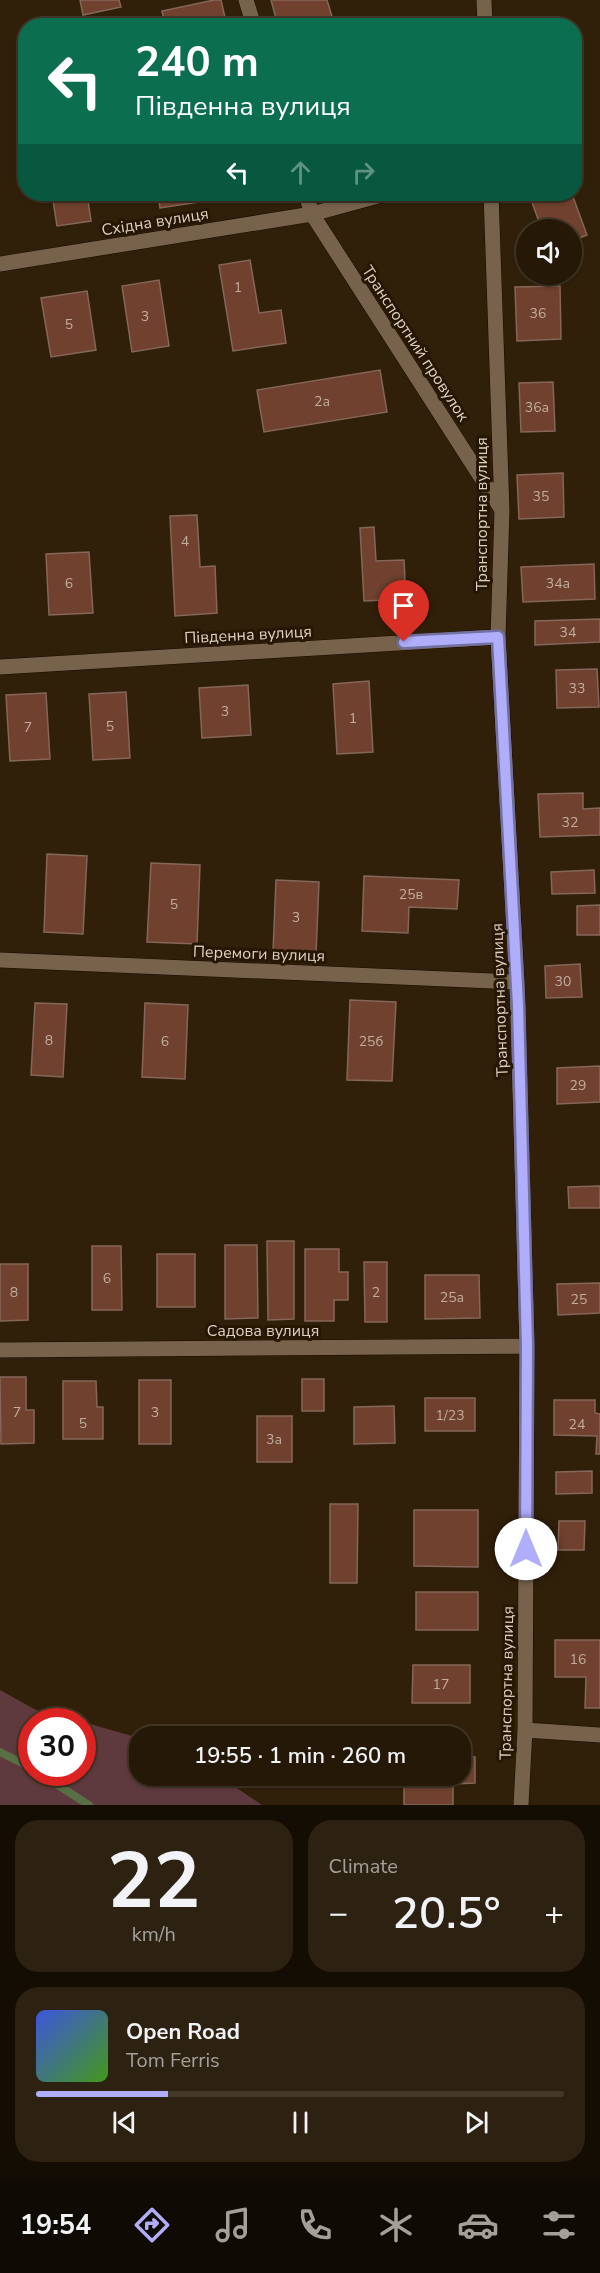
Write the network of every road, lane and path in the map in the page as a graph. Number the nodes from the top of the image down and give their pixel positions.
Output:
1 (246, 0) edge
2 (484, 0) edge
3 (252, 18) edge
4 (485, 18) edge
5 (308, 201) edge
6 (359, 201) edge
7 (491, 201) edge
8 (312, 214) junction
9 (0, 264) edge
10 (502, 510) junction
11 (498, 637) junction
12 (0, 667) edge
13 (0, 960) edge
14 (517, 982) junction
15 (527, 1346) junction
16 (0, 1350) edge
17 (525, 1730) junction
18 (600, 1735) edge
19 (521, 1805) edge

1 - 3 street
2 - 4 street
5 - 8 street, Транспортний провулок
6 - 8 street, Східна вулиця
7 - 10 street, Транспортна вулиця
8 - 9 street, Східна вулиця
8 - 10 street, Транспортний провулок
10 - 11 street, Транспортна вулиця
11 - 12 street, Південна вулиця
11 - 14 street, Транспортна вулиця
13 - 14 street, Перемоги вулиця
14 - 15 street, Транспортна вулиця
15 - 16 street, Садова вулиця
15 - 17 street, Транспортна вулиця
17 - 18 street
17 - 19 street, Транспортна вулиця

